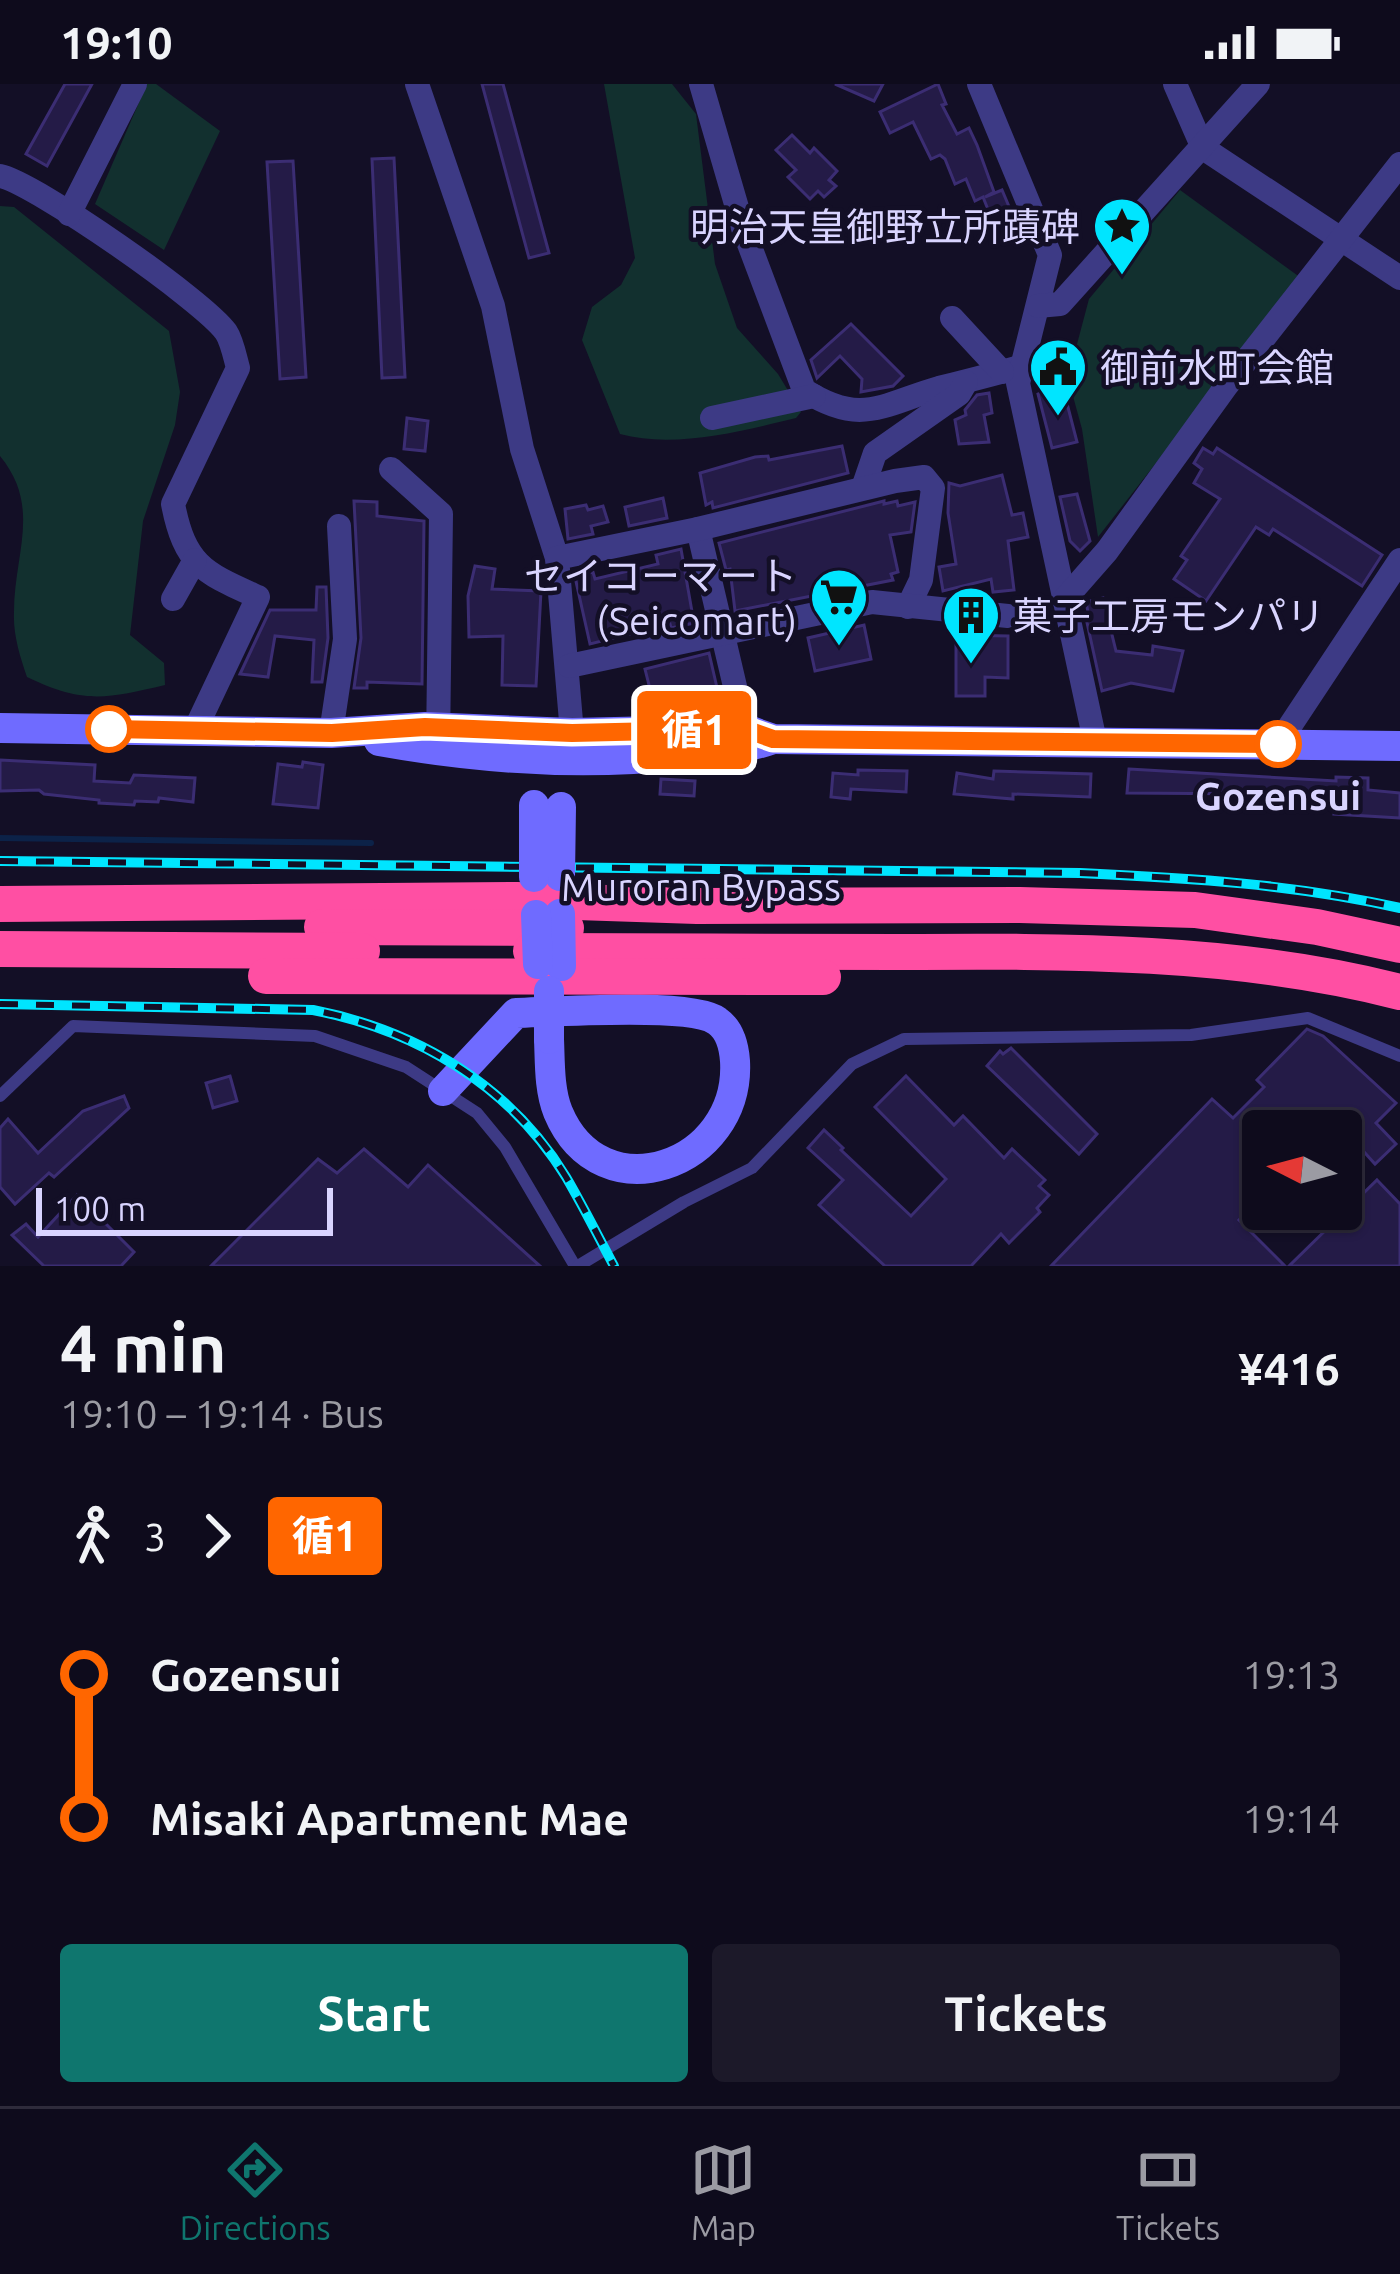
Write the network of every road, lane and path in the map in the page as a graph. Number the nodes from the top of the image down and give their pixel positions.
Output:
1 (134, 84) edge
2 (417, 84) edge
3 (700, 84) edge
4 (979, 84) edge
5 (1175, 84) edge
6 (1258, 84) edge
7 (1204, 148) junction
8 (1400, 164) edge
9 (0, 176) edge
10 (69, 214) junction
11 (1342, 239) junction
12 (1400, 278) edge
13 (1038, 306) junction
14 (952, 318) dead end
15 (1012, 369) junction
16 (966, 382) junction
17 (814, 396) junction
18 (712, 418) dead end
19 (391, 469) dead end
20 (863, 488) junction
21 (339, 526) dead end
22 (698, 529) junction
23 (557, 558) junction
24 (195, 560) junction
25 (1400, 560) edge
26 (172, 599) dead end
27 (1064, 600) junction
28 (908, 607) junction
29 (1008, 616) dead end
30 (726, 634) junction
31 (569, 666) junction
32 (0, 728) edge
33 (195, 730) junction
34 (332, 733) junction
35 (759, 734) junction
36 (438, 740) junction
37 (1095, 741) junction
38 (1278, 744) junction
39 (1400, 746) edge
40 (561, 752) junction
41 (548, 898) junction
42 (8, 943) edge
43 (1400, 945) edge
44 (1400, 966) edge
45 (549, 975) junction
46 (1400, 992) edge
47 (1400, 1013) edge
48 (1400, 1056) edge
49 (443, 1091) junction
50 (0, 1096) edge
51 (577, 1266) edge

1 - 10 street
2 - 23 street
3 - 17 street
4 - 13 street
5 - 7 street
6 - 7 street
7 - 11 street
7 - 13 street
8 - 11 street
9 - 10 street
10 - 24 street
11 - 12 street
11 - 27 street
13 - 15 street
14 - 15 street
15 - 16 street
15 - 27 street
16 - 17 street
16 - 20 street
17 - 18 street
19 - 36 street
20 - 22 street
20 - 28 street
21 - 34 street
22 - 23 street
22 - 30 street
23 - 31 street
24 - 26 street
24 - 33 street
25 - 38 street
27 - 37 street
28 - 29 street
28 - 30 street
30 - 31 street
30 - 35 street
31 - 40 street
32 - 33 street
33 - 34 street
34 - 36 street
35 - 37 street
35 - 40 street
36 - 40 street
37 - 38 street
38 - 39 street
40 - 41 street, bridge
41 - 42 highway
41 - 43 highway
41 - 45 street, bridge
42 - 44 highway, Muroran Bypass
42 - 45 highway
42 - 46 highway, Muroran Bypass
45 - 47 highway
45 - 49 street, bridge
48 - 51 lane
49 - 50 lane
49 - 51 lane

